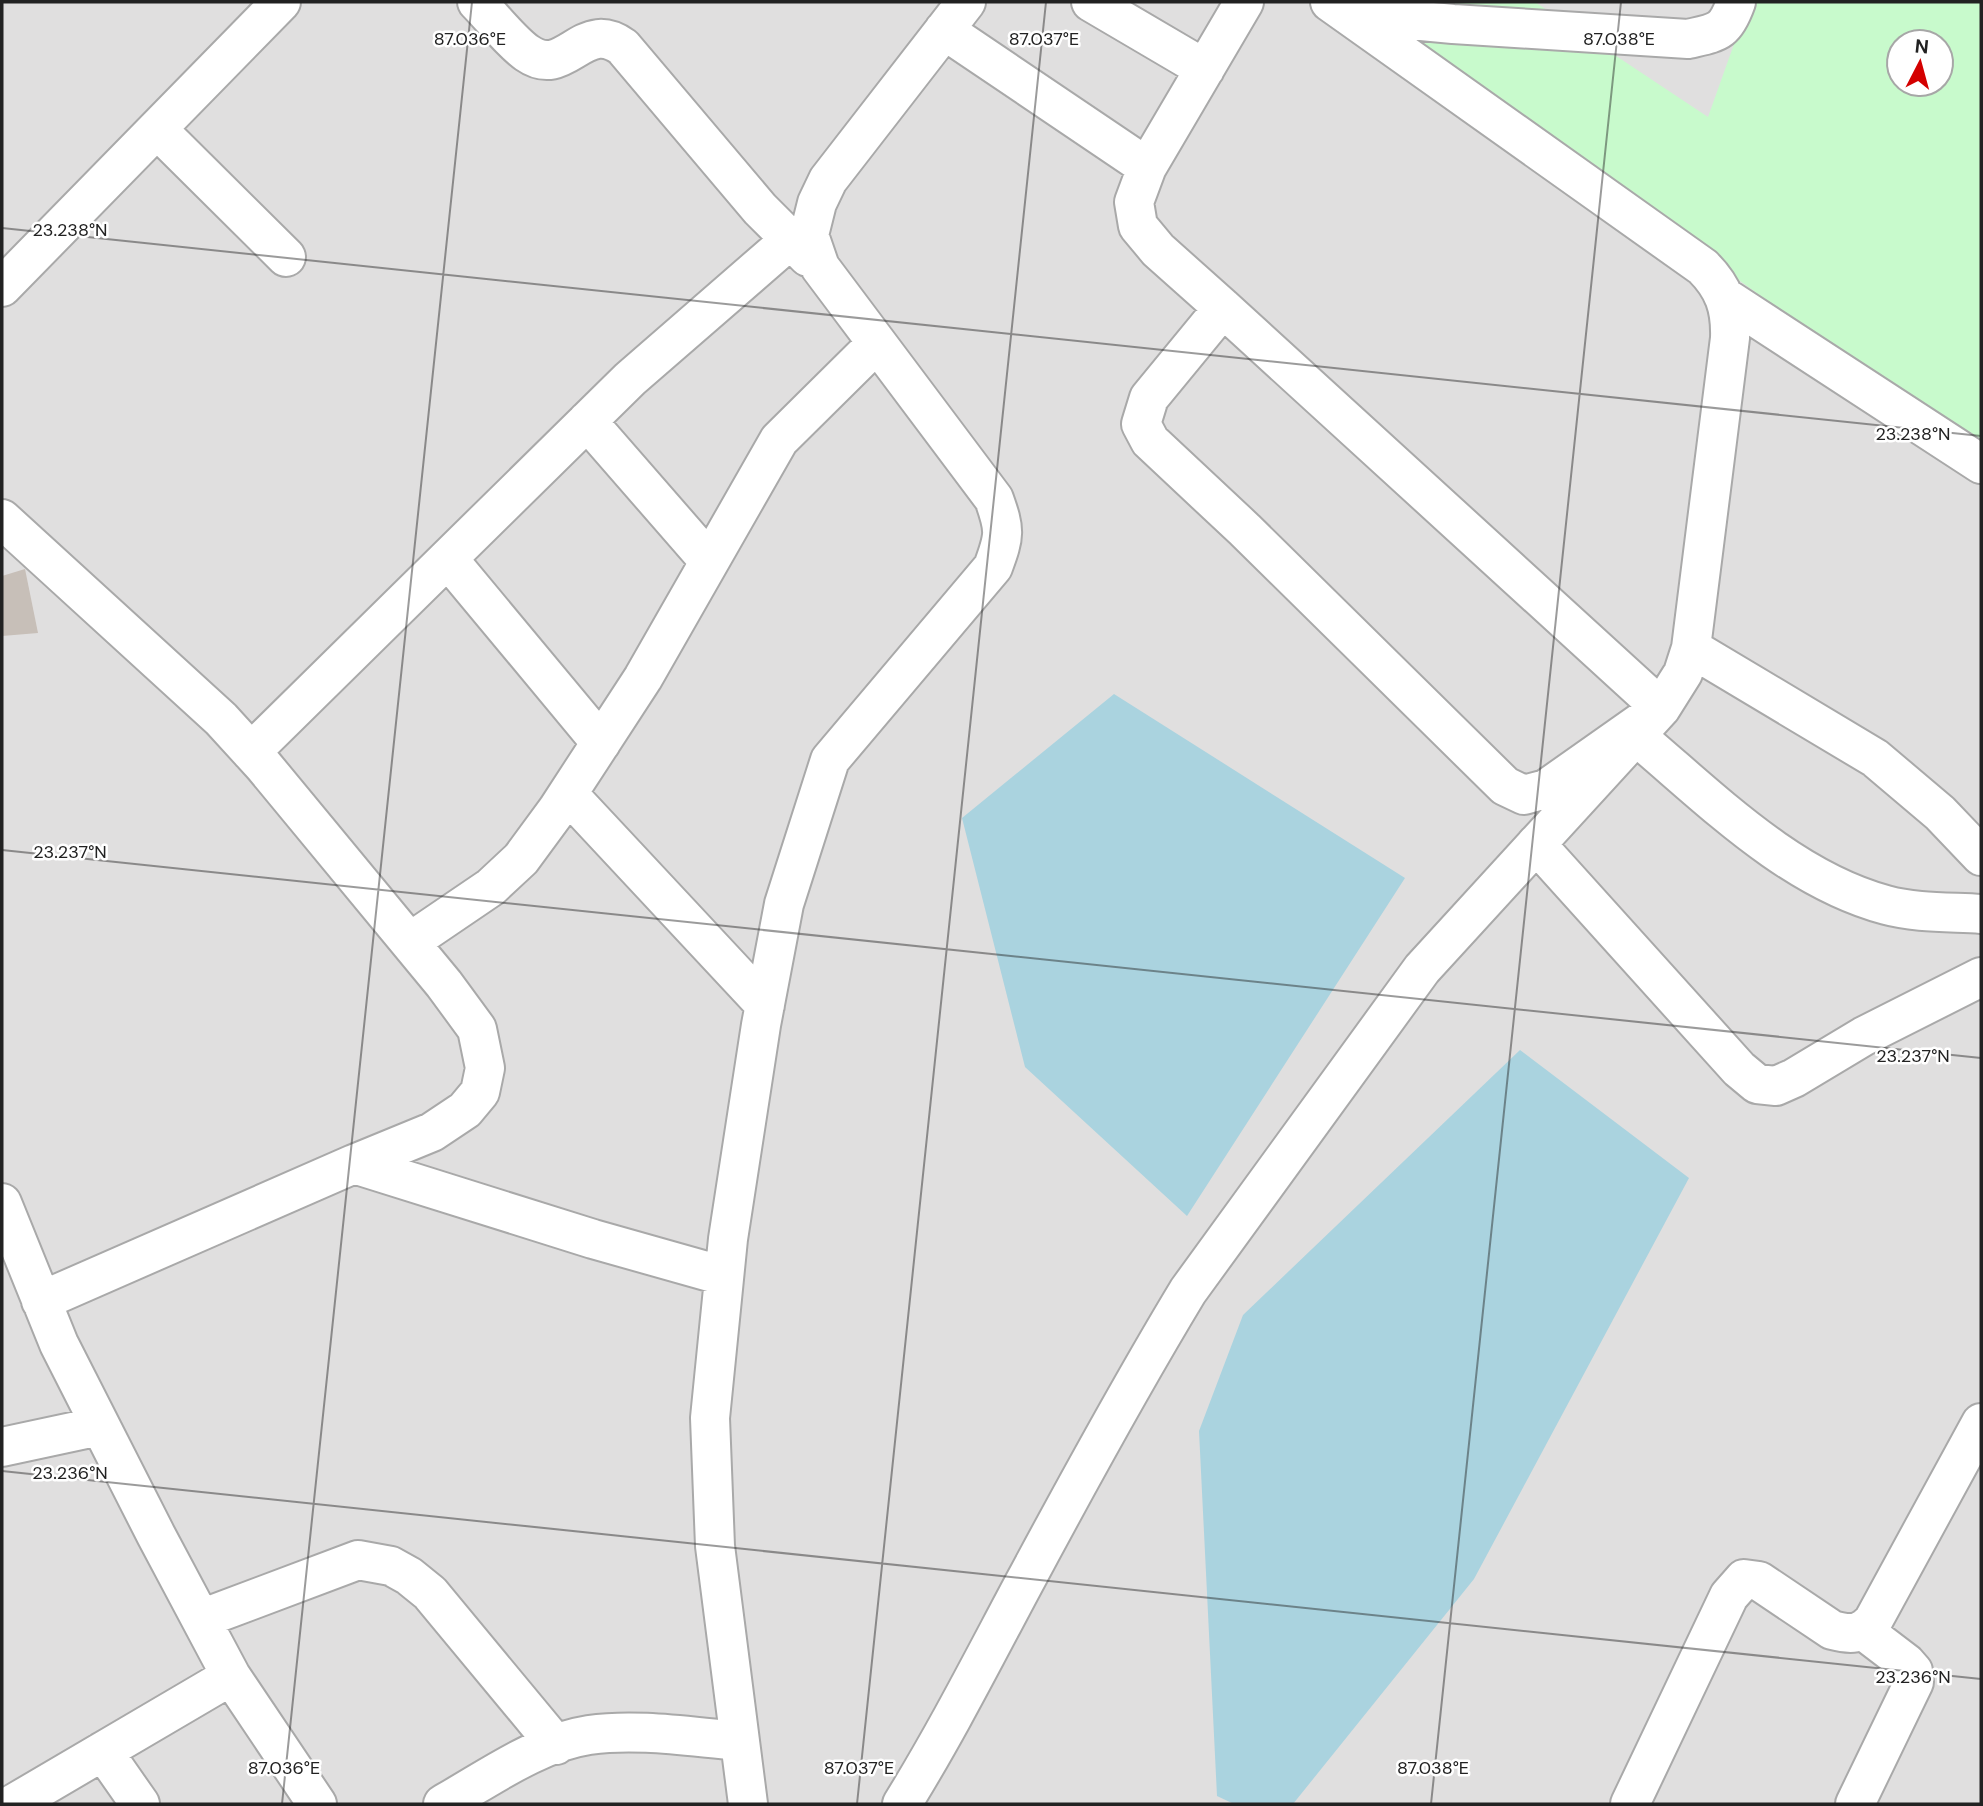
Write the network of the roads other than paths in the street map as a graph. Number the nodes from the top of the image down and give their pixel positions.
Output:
1 (281, 2) edge
2 (477, 2) edge
3 (1091, 2) edge
4 (1244, 2) edge
5 (1736, 2) edge
6 (1339, 8) edge
7 (955, 16) edge
8 (1205, 69) junction
9 (157, 129) junction
10 (1147, 167) junction
11 (790, 240) junction
12 (286, 257) dead end
13 (820, 267) junction
14 (2, 287) edge
15 (1726, 298) junction
16 (1223, 308) junction
17 (877, 343) junction
18 (587, 421) junction
19 (1981, 464) edge
20 (2, 519) edge
21 (448, 559) junction
22 (709, 561) junction
23 (1691, 648) junction
24 (1661, 708) junction
25 (1635, 735) junction
26 (601, 743) junction
27 (251, 751) junction
28 (568, 793) junction
29 (1536, 844) junction
30 (1981, 856) edge
31 (1981, 914) edge
32 (410, 942) junction
33 (1981, 977) edge
34 (765, 1005) junction
35 (354, 1164) junction
36 (2, 1203) edge
37 (724, 1276) junction
38 (41, 1301) junction
39 (1981, 1423) edge
40 (100, 1426) junction
41 (2, 1447) edge
42 (201, 1619) junction
43 (1864, 1631) junction
44 (231, 1676) junction
45 (740, 1741) junction
46 (556, 1745) junction
47 (103, 1751) junction
48 (13, 1804) edge
49 (140, 1804) edge
50 (317, 1804) edge
51 (443, 1804) edge
52 (748, 1804) edge
53 (902, 1804) edge
54 (1630, 1804) edge
55 (1855, 1804) edge

1 - 9 street
2 - 11 street
3 - 8 street
4 - 8 street
5 - 6 street
6 - 15 street
7 - 10 street
7 - 13 street
8 - 10 street
9 - 12 street
9 - 14 street
10 - 16 street
11 - 13 street
11 - 18 street
13 - 17 street
15 - 19 street
15 - 23 street
16 - 24 street
16 - 24 street
17 - 22 street
17 - 34 street
18 - 21 street
18 - 22 street
20 - 27 street
21 - 26 street
21 - 27 street
22 - 26 street
23 - 24 street
23 - 30 street
24 - 25 street
25 - 29 street
25 - 31 street
26 - 28 street
27 - 32 street
28 - 32 street
28 - 34 street
29 - 33 street
29 - 53 street
32 - 35 street
34 - 37 street
35 - 37 street
35 - 38 street
36 - 38 street
37 - 45 street
38 - 40 street
39 - 43 street
40 - 41 street
40 - 42 street
42 - 44 street
42 - 46 street
43 - 54 street
43 - 55 street
44 - 47 street
44 - 50 street
45 - 46 street
45 - 52 street
46 - 51 street
47 - 48 street
47 - 49 street

